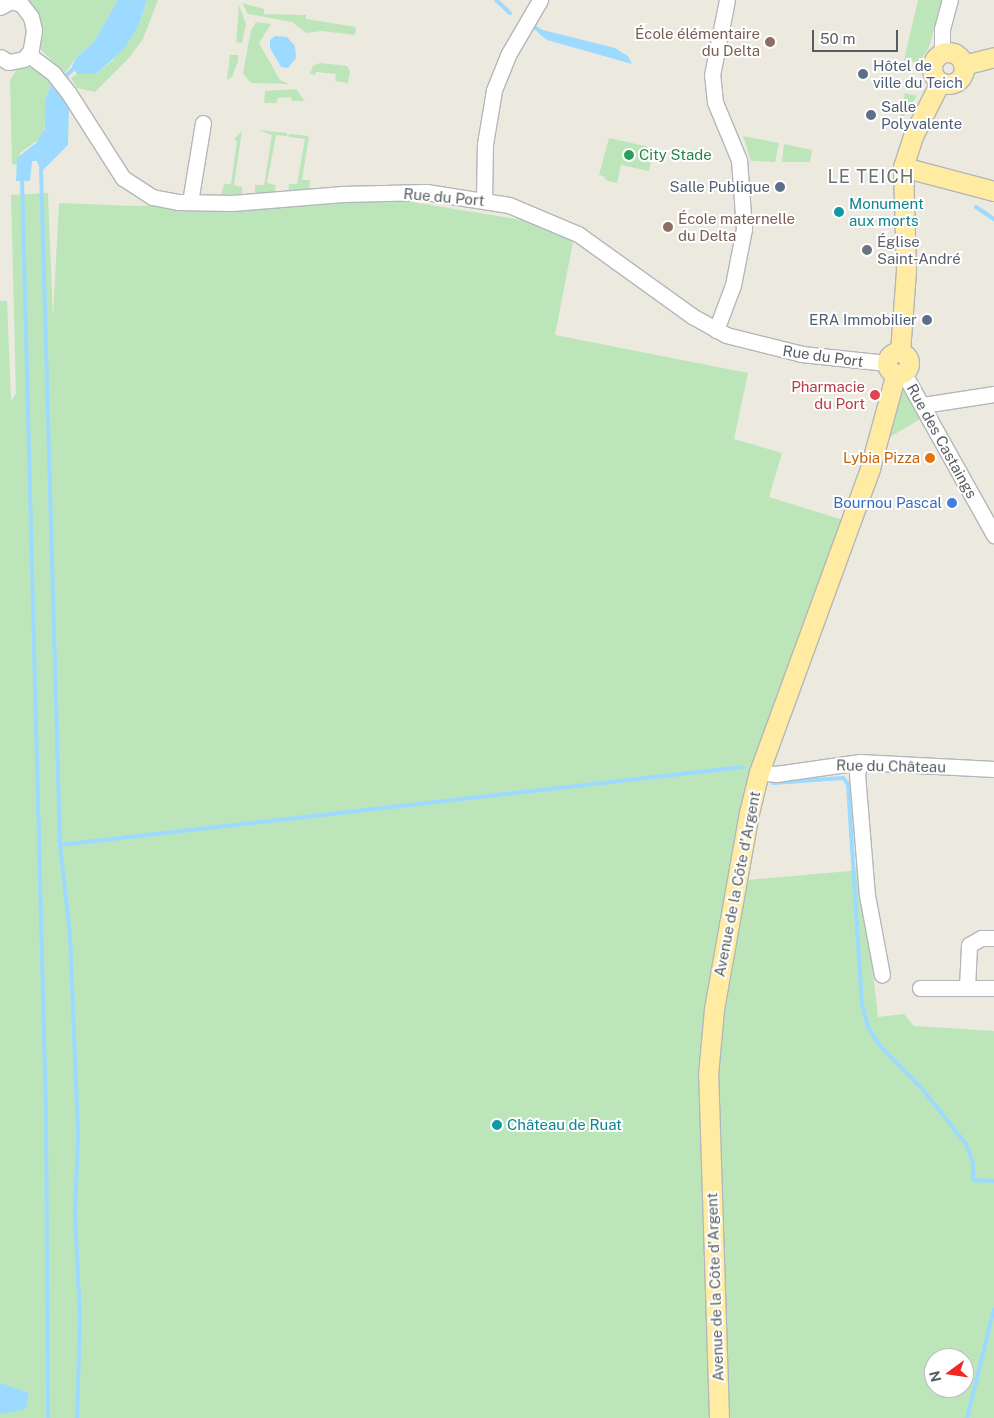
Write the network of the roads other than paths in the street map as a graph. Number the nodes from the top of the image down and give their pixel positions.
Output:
1 (540, 0) edge
2 (727, 0) edge
3 (950, 0) edge
4 (0, 7) edge
5 (942, 54) junction
6 (29, 55) junction
7 (0, 57) edge
8 (994, 57) edge
9 (963, 65) junction
10 (940, 82) junction
11 (203, 123) dead end
12 (903, 167) junction
13 (994, 191) edge
14 (484, 200) junction
15 (190, 202) junction
16 (716, 330) junction
17 (897, 365) junction
18 (994, 394) edge
19 (923, 405) junction
20 (994, 536) edge
21 (860, 762) junction
22 (994, 769) edge
23 (760, 772) junction
24 (994, 938) edge
25 (882, 975) dead end
26 (920, 988) dead end
27 (967, 988) junction
28 (994, 988) edge
29 (719, 1418) edge

1 - 14 street
2 - 16 street
3 - 5 street
4 - 6 street
5 - 9 main road
5 - 10 main road
6 - 7 street
6 - 15 street, Rue du Port
8 - 9 main road
9 - 10 main road
10 - 12 main road, Avenue de la Côte d'Argent
11 - 15 street
12 - 13 main road
12 - 17 main road, Avenue de la Côte d'Argent
14 - 15 street, Rue du Port
14 - 16 street, Rue du Port
16 - 17 street, Rue du Port
17 - 19 street, Rue des Castaings
17 - 23 main road, Avenue de la Côte d'Argent
18 - 19 street
19 - 20 street, Rue des Castaings
21 - 22 street, Rue du Château
21 - 23 street, Rue du Château
21 - 25 street
23 - 29 main road, Avenue de la Côte d'Argent
24 - 27 street
26 - 27 street
27 - 28 street

